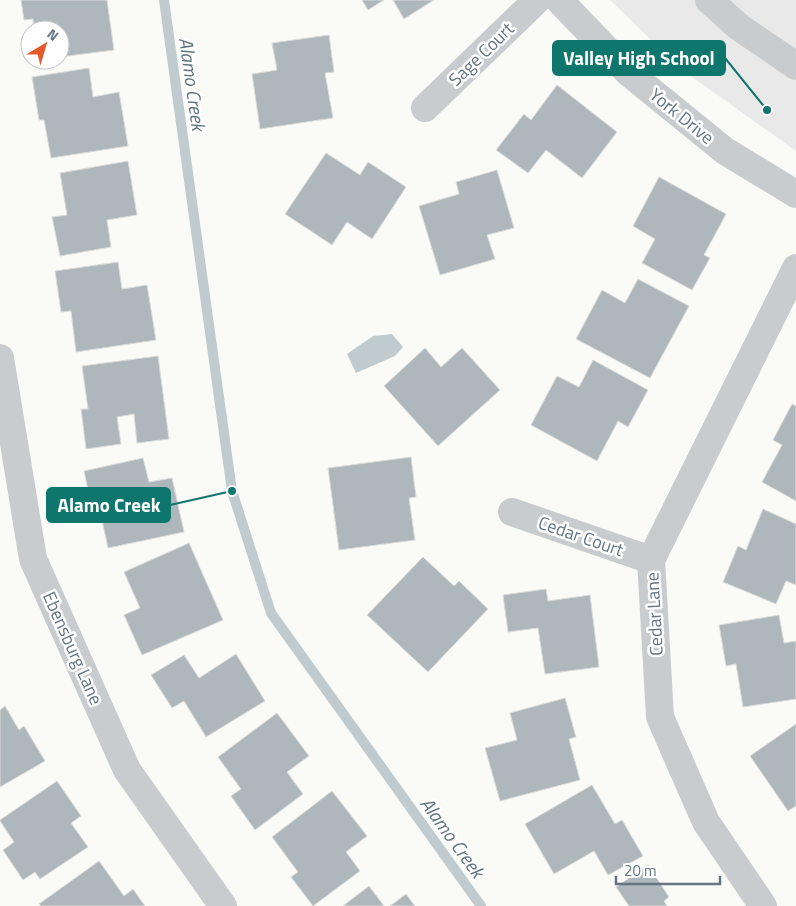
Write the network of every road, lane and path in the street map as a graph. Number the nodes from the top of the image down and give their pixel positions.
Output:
1 (537, 0) edge
2 (559, 0) edge
3 (709, 0) edge
4 (796, 66) edge
5 (425, 108) dead end
6 (796, 194) edge
7 (796, 268) edge
8 (0, 358) edge
9 (512, 512) dead end
10 (651, 560) junction
11 (223, 906) edge
12 (763, 906) edge

1 - 5 street, Sage Court
2 - 6 street, York Drive
3 - 4 street
7 - 10 street, Cedar Lane
8 - 11 street, Ebensburg Lane
9 - 10 street, Cedar Court
10 - 12 street, Cedar Lane

